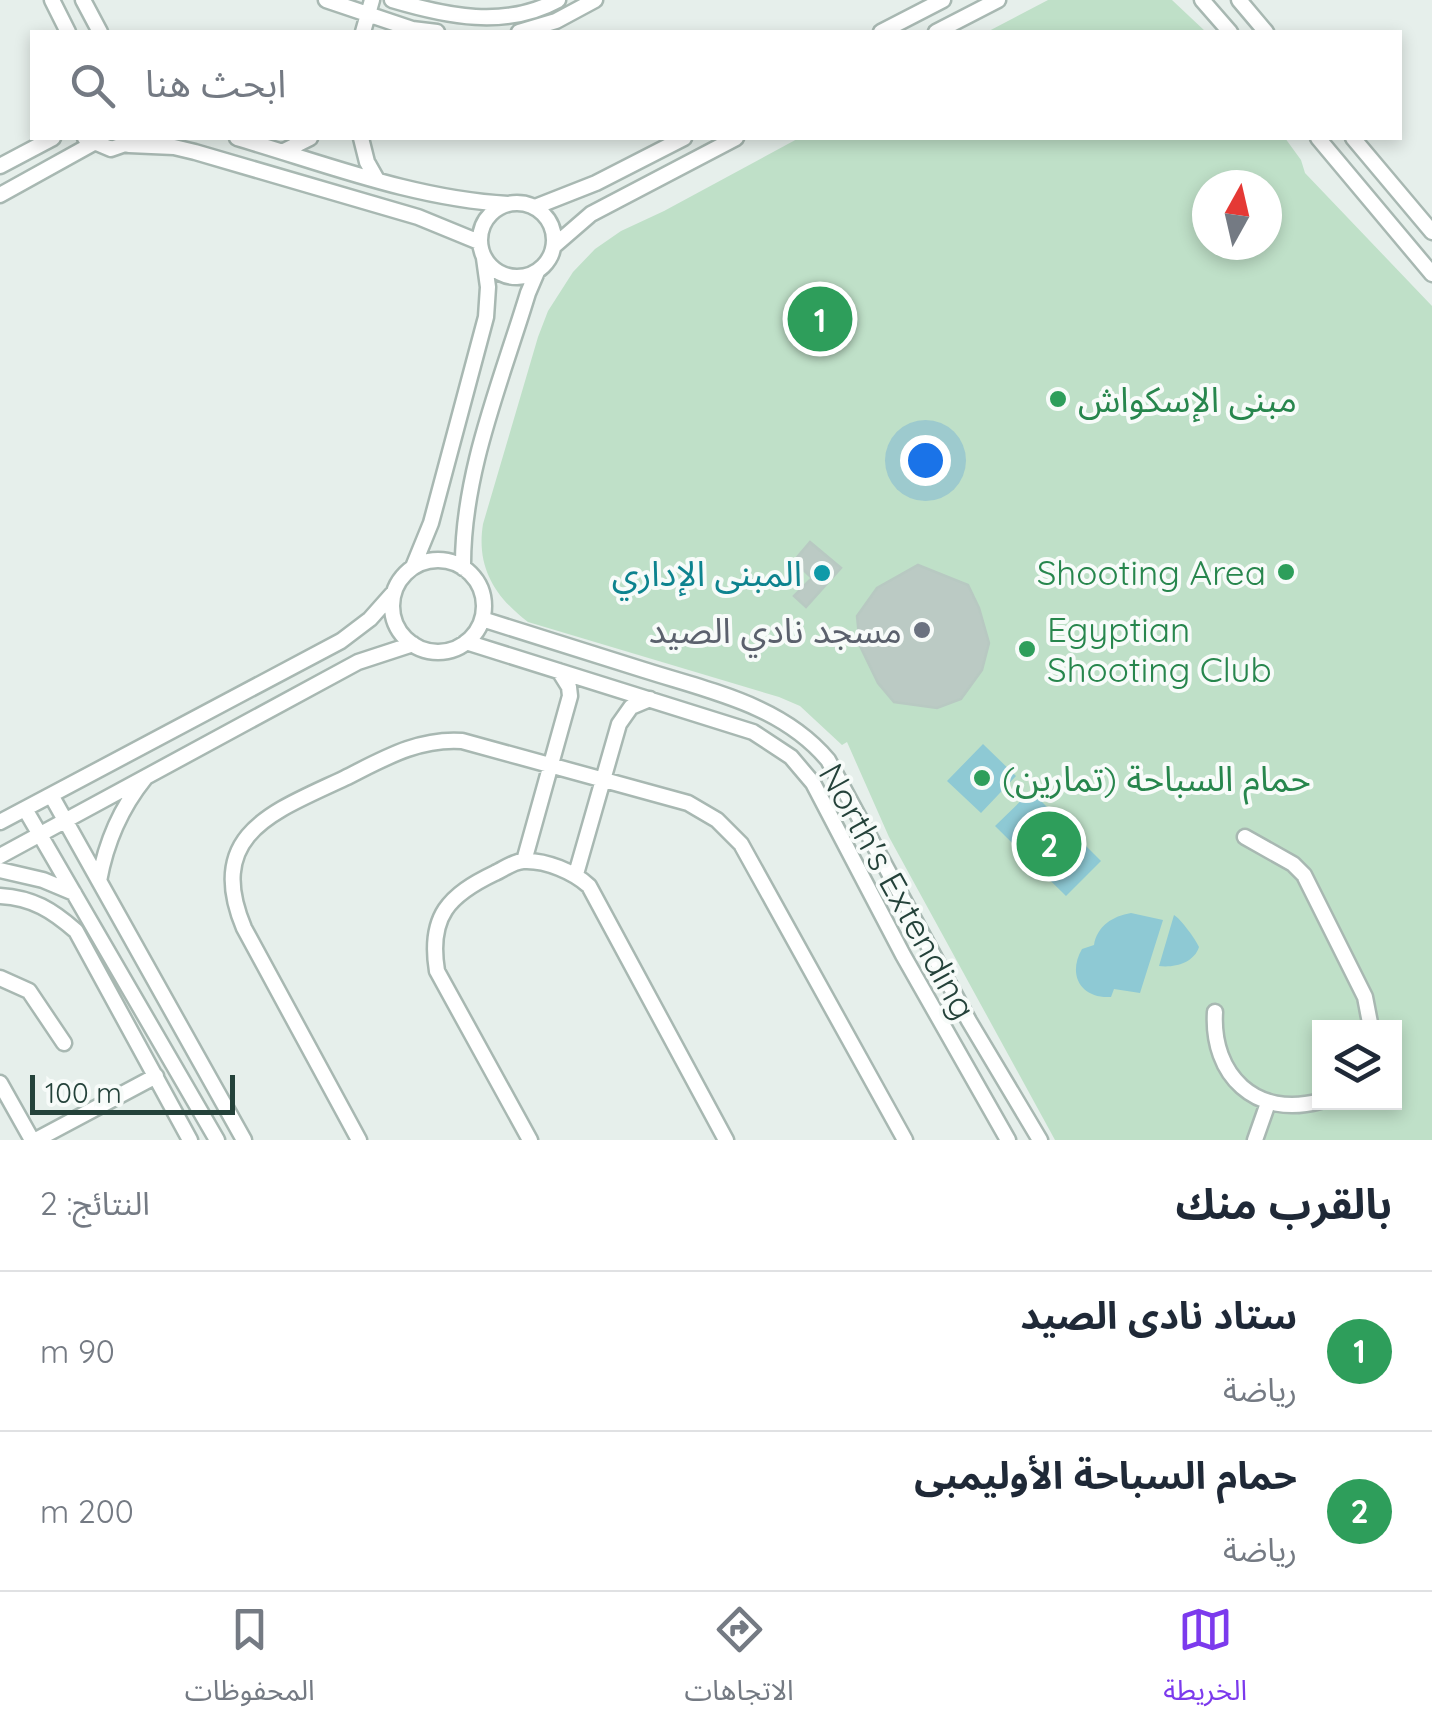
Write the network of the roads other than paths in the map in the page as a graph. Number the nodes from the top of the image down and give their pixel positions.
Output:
1 (52, 0) edge
2 (82, 0) edge
3 (326, 0) edge
4 (392, 0) edge
5 (595, 0) edge
6 (943, 0) edge
7 (998, 0) edge
8 (1202, 0) edge
9 (1238, 0) edge
10 (553, 2) edge
11 (925, 5) edge
12 (370, 7) edge
13 (384, 26) edge
14 (67, 30) edge
15 (99, 30) edge
16 (420, 30) edge
17 (524, 30) edge
18 (885, 30) edge
19 (940, 30) edge
20 (1228, 30) edge
21 (1264, 30) edge
22 (49, 140) edge
23 (88, 140) edge
24 (244, 140) edge
25 (306, 140) edge
26 (362, 140) edge
27 (680, 140) edge
28 (726, 140) edge
29 (1320, 140) edge
30 (1355, 140) edge
31 (134, 141) edge
32 (284, 152) junction
33 (1370, 158) junction
34 (0, 166) edge
35 (1350, 176) junction
36 (376, 178) junction
37 (0, 195) edge
38 (508, 204) junction
39 (535, 208) junction
40 (1432, 232) edge
41 (479, 242) junction
42 (554, 246) junction
43 (484, 258) junction
44 (537, 272) junction
45 (1432, 274) edge
46 (413, 567) junction
47 (464, 568) junction
48 (394, 592) junction
49 (482, 619) junction
50 (466, 642) junction
51 (414, 644) junction
52 (559, 671) junction
53 (650, 699) junction
54 (809, 740) junction
55 (791, 757) junction
56 (550, 764) junction
57 (147, 774) junction
58 (602, 779) junction
59 (50, 796) junction
60 (25, 809) junction
61 (64, 820) junction
62 (0, 822) edge
63 (39, 834) junction
64 (1245, 838) dead end
65 (0, 856) edge
66 (524, 861) junction
67 (0, 870) edge
68 (576, 874) junction
69 (99, 881) junction
70 (74, 893) junction
71 (0, 896) edge
72 (0, 978) edge
73 (1216, 1012) dead end
74 (1369, 1020) edge
75 (64, 1042) dead end
76 (156, 1076) junction
77 (0, 1083) edge
78 (1312, 1102) edge
79 (1268, 1104) junction
80 (1026, 1115) junction
81 (1005, 1134) edge
82 (34, 1140) edge
83 (190, 1140) edge
84 (216, 1140) edge
85 (244, 1140) edge
86 (359, 1140) edge
87 (530, 1140) edge
88 (726, 1140) edge
89 (904, 1140) edge
90 (1040, 1140) edge
91 (1255, 1140) edge

1 - 14 street
2 - 15 street
3 - 12 street
4 - 10 street
4 - 13 street
5 - 17 street
6 - 11 street
7 - 19 street
8 - 20 street
9 - 21 street
11 - 18 street
12 - 13 street
13 - 16 street
22 - 34 street
23 - 31 street
23 - 37 street
24 - 32 street
25 - 32 street
26 - 36 street
27 - 39 street
28 - 42 street
29 - 35 street
30 - 33 street
31 - 41 street
32 - 36 street
33 - 35 street
33 - 40 street
35 - 45 street
36 - 38 street
38 - 39 street
38 - 41 street
39 - 42 street
41 - 43 street
42 - 44 street
43 - 44 street
43 - 46 street
44 - 47 street
46 - 47 street
46 - 48 street
47 - 49 street
48 - 51 street
48 - 59 street
49 - 50 street
49 - 54 street, North's Extending
50 - 51 street
50 - 52 street
51 - 57 street
52 - 53 street
52 - 56 street
53 - 55 street
53 - 58 street
54 - 55 street
54 - 80 street, North's Extending
55 - 81 street
56 - 58 street
56 - 66 street
56 - 86 street
57 - 61 street
57 - 69 street
58 - 68 street
58 - 89 street
59 - 60 street
59 - 61 street
60 - 62 street
60 - 63 street
61 - 63 street
61 - 69 street
63 - 65 street
63 - 70 street
64 - 74 street
66 - 68 street
66 - 87 street
67 - 70 street
68 - 88 street
69 - 85 street
70 - 84 street
71 - 76 street
72 - 75 street
73 - 79 street
76 - 82 street
76 - 83 street
77 - 82 street
78 - 79 street
79 - 91 street
80 - 81 street
80 - 90 street, North's Extending

